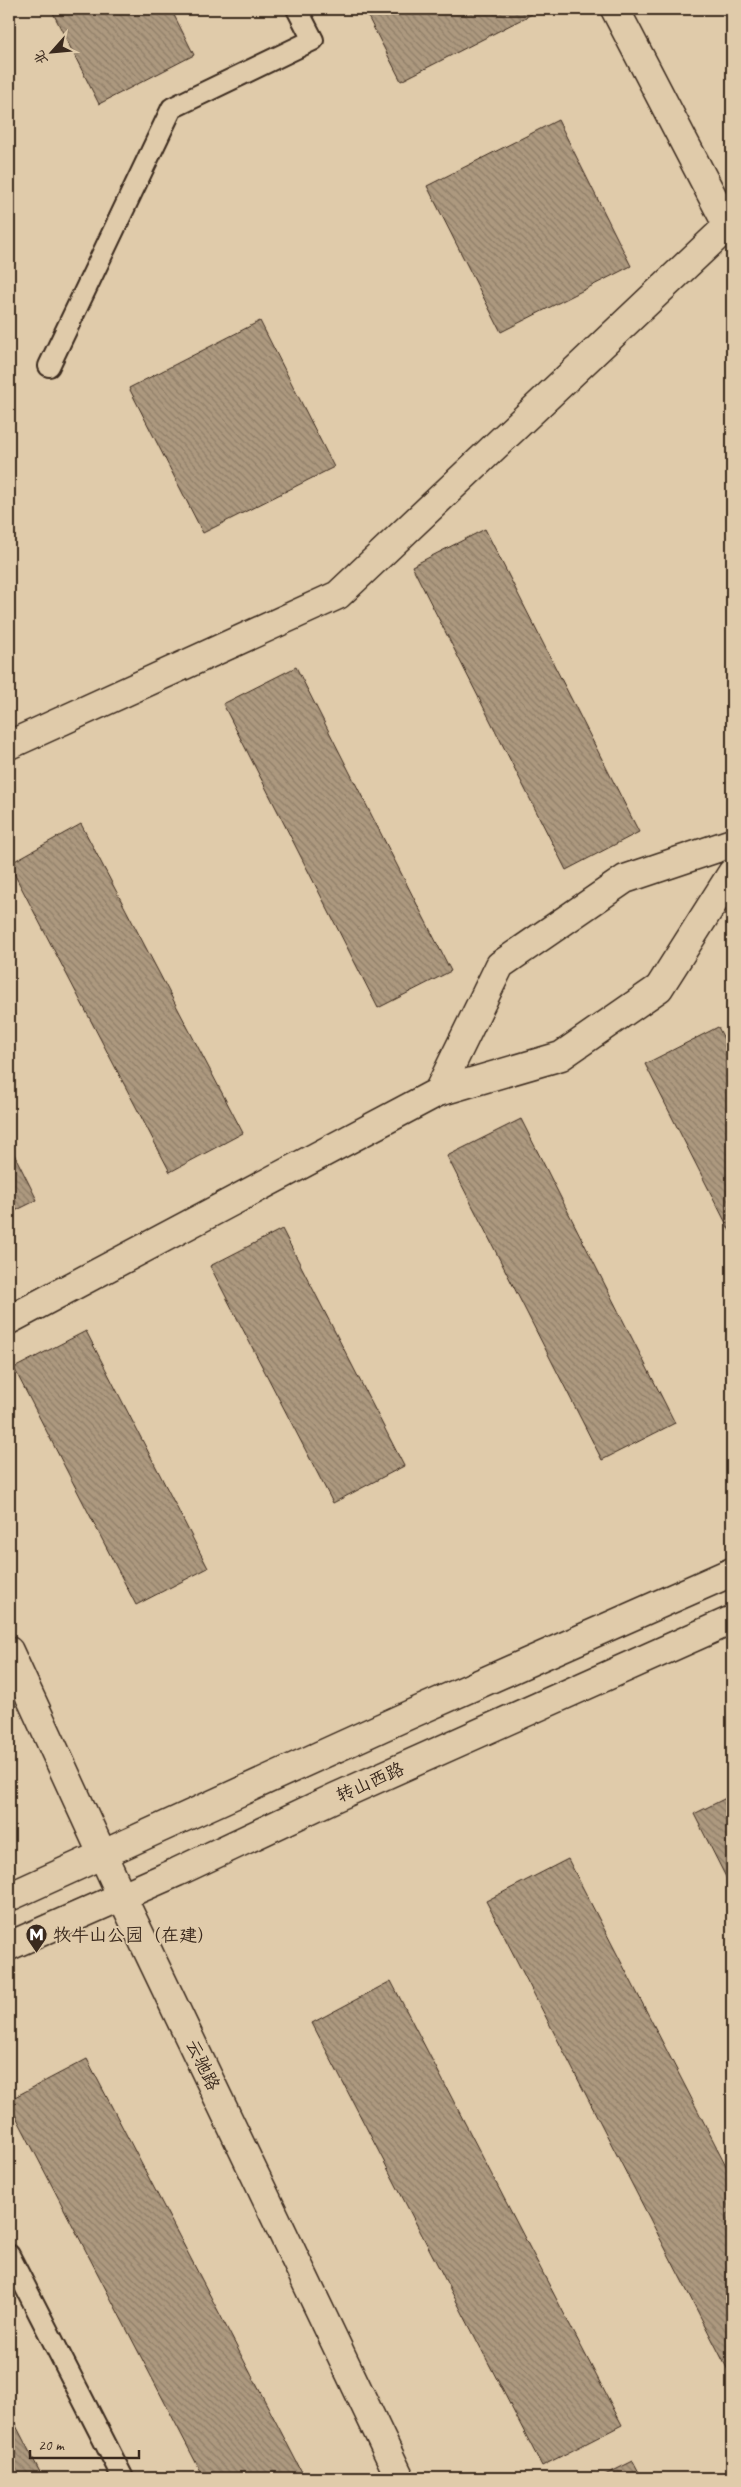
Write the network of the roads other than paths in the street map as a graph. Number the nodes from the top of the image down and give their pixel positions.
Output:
1 (297, 9) edge
2 (615, 9) edge
3 (731, 227) edge
4 (49, 366) dead end
5 (9, 745) edge
6 (732, 843) edge
7 (732, 873) edge
8 (438, 1092) junction
9 (9, 1320) edge
10 (732, 1572) edge
11 (732, 1620) edge
12 (9, 1651) edge
13 (104, 1855) junction
14 (9, 1897) edge
15 (122, 1897) junction
16 (9, 1946) edge
17 (9, 2255) edge
18 (123, 2478) edge
19 (400, 2478) edge

1 - 4 lane
2 - 3 street
3 - 5 street
6 - 8 street
7 - 8 street
8 - 9 street
10 - 13 street
11 - 15 street, 转山西路
12 - 13 street, 云驰路
13 - 14 street
13 - 15 street, 云驰路
15 - 16 street, 转山西路
15 - 19 street, 云驰路
17 - 18 lane

